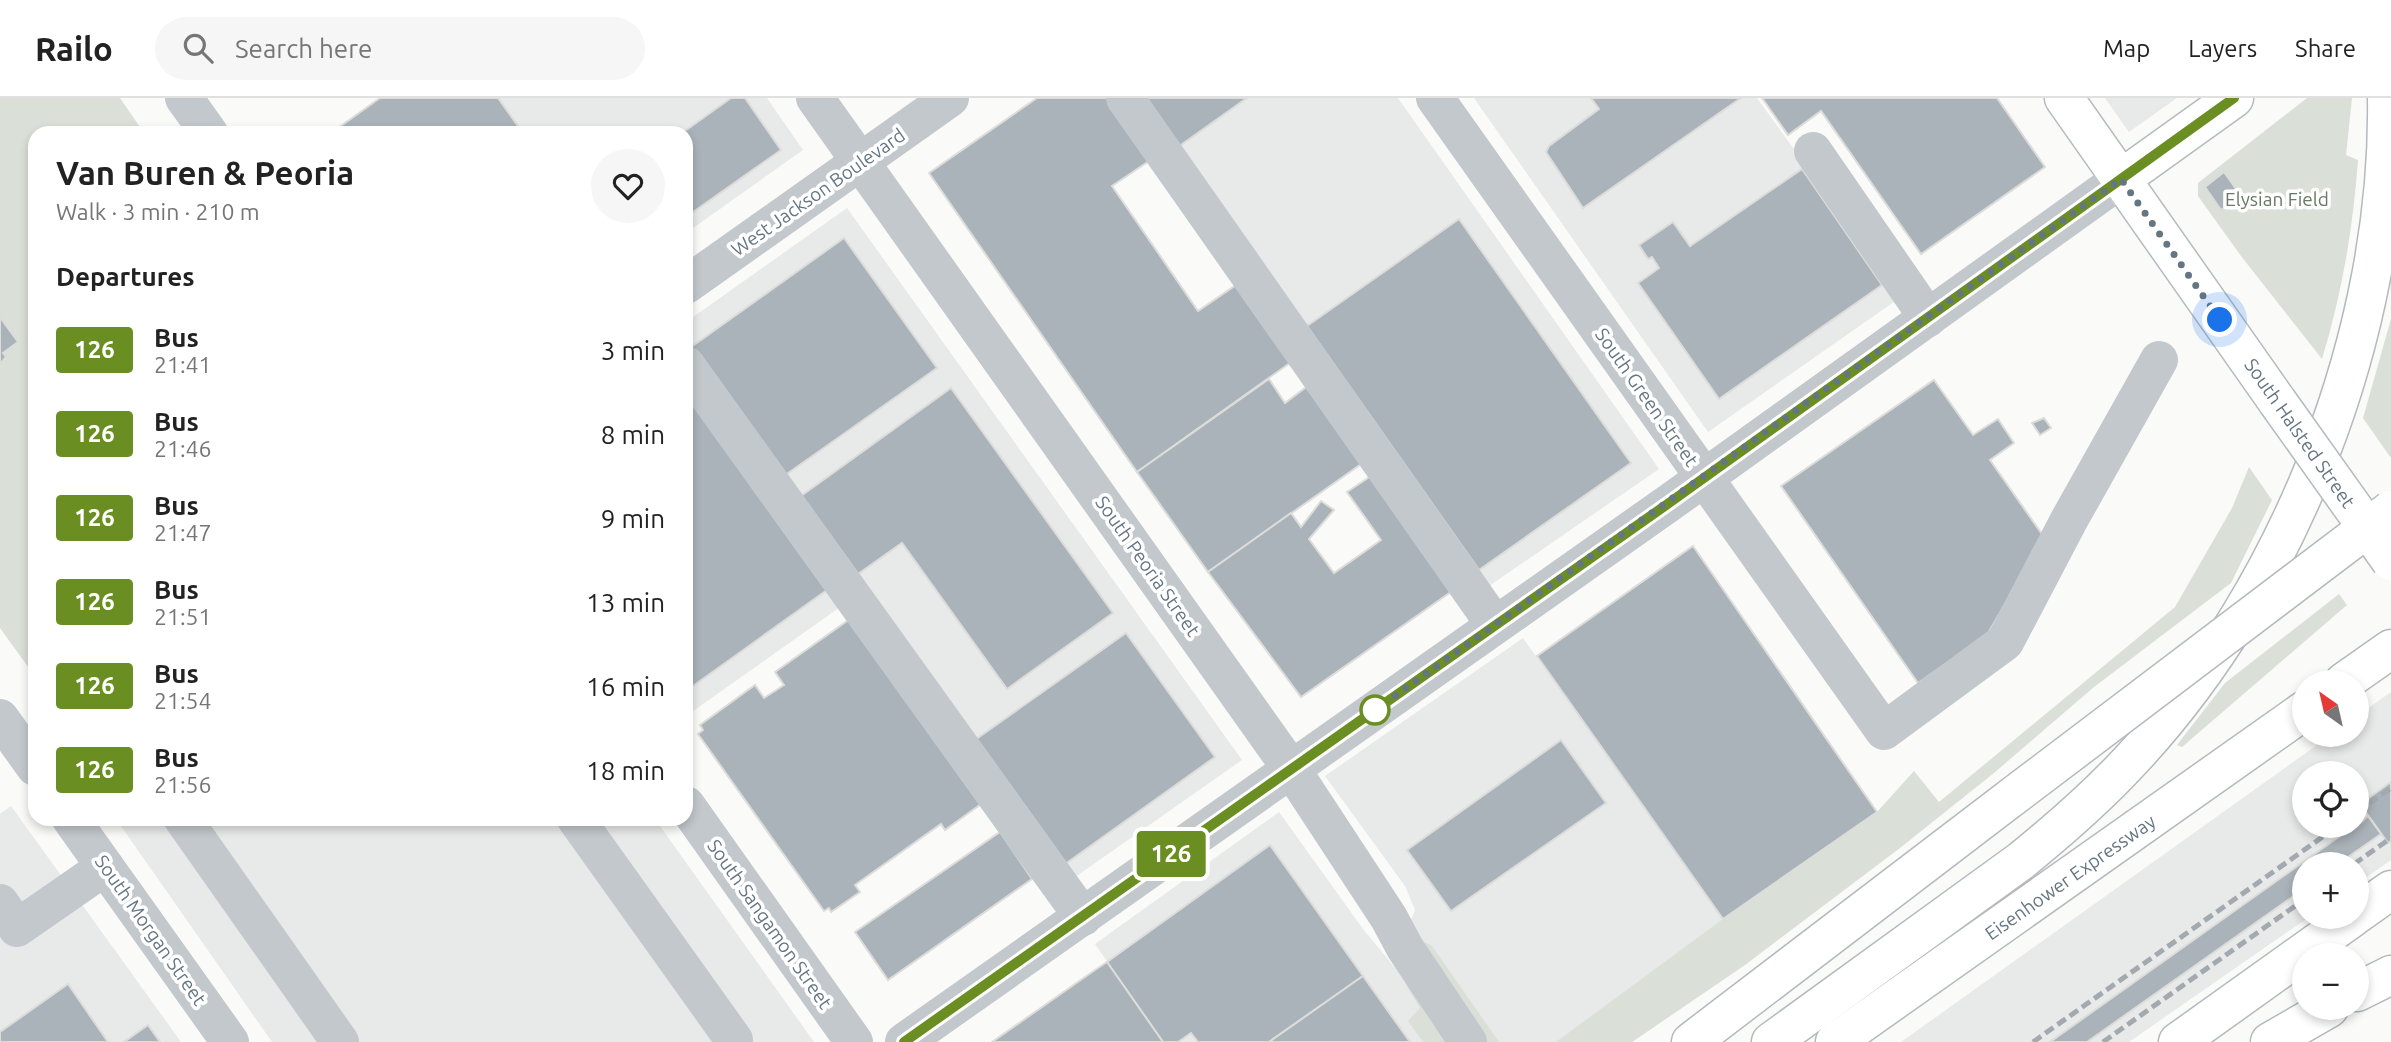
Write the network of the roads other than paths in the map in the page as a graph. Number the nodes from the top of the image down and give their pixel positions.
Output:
1 (184, 98) edge
2 (815, 98) edge
3 (950, 98) edge
4 (1125, 98) edge
5 (1435, 98) edge
6 (2064, 98) edge
7 (2234, 98) edge
8 (2387, 98) edge
9 (204, 126) edge
10 (1814, 151) dead end
11 (860, 162) junction
12 (2121, 179) junction
13 (693, 280) edge
14 (1928, 318) junction
15 (2158, 360) dead end
16 (693, 375) edge
17 (1704, 478) junction
18 (2391, 510) edge
19 (2391, 561) edge
20 (1495, 625) junction
21 (2391, 649) edge
22 (2361, 670) edge
23 (0, 718) edge
24 (2292, 719) edge
25 (24, 759) edge
26 (1292, 770) junction
27 (693, 815) edge
28 (76, 826) edge
29 (188, 826) edge
30 (581, 826) edge
31 (105, 867) junction
32 (2391, 890) edge
33 (0, 903) edge
34 (2369, 906) edge
35 (1083, 917) junction
36 (2337, 929) edge
37 (2391, 975) edge
38 (2369, 986) edge
39 (2308, 1020) edge
40 (332, 1031) edge
41 (733, 1041) edge
42 (230, 1042) edge
43 (854, 1042) edge
44 (904, 1042) edge
45 (1468, 1042) edge
46 (1691, 1042) edge
47 (1771, 1042) edge
48 (1835, 1042) edge
49 (2178, 1042) edge
50 (2270, 1042) edge

1 - 9 street
2 - 11 street, South Peoria Street
3 - 11 street, West Jackson Boulevard
4 - 20 street
5 - 17 street, South Green Street
6 - 12 main road, South Halsted Street
7 - 12 main road
8 - 47 main road
10 - 14 street
11 - 13 street, West Jackson Boulevard
11 - 26 street, South Peoria Street
12 - 14 street
12 - 19 main road, South Halsted Street, bridge
14 - 17 street
15 - 17 street, South Green Street
16 - 35 street
17 - 20 street
18 - 46 main road, bridge
20 - 26 street
21 - 22 main road
23 - 25 street
24 - 48 main road, Eisenhower Expressway
26 - 35 street
26 - 45 street, South Peoria Street
27 - 43 street, South Sangamon Street
28 - 31 street, South Morgan Street
29 - 40 street
30 - 41 street
31 - 33 street
31 - 42 street, South Morgan Street
32 - 34 main road
35 - 44 street
36 - 49 main road
37 - 38 main road
39 - 50 main road

